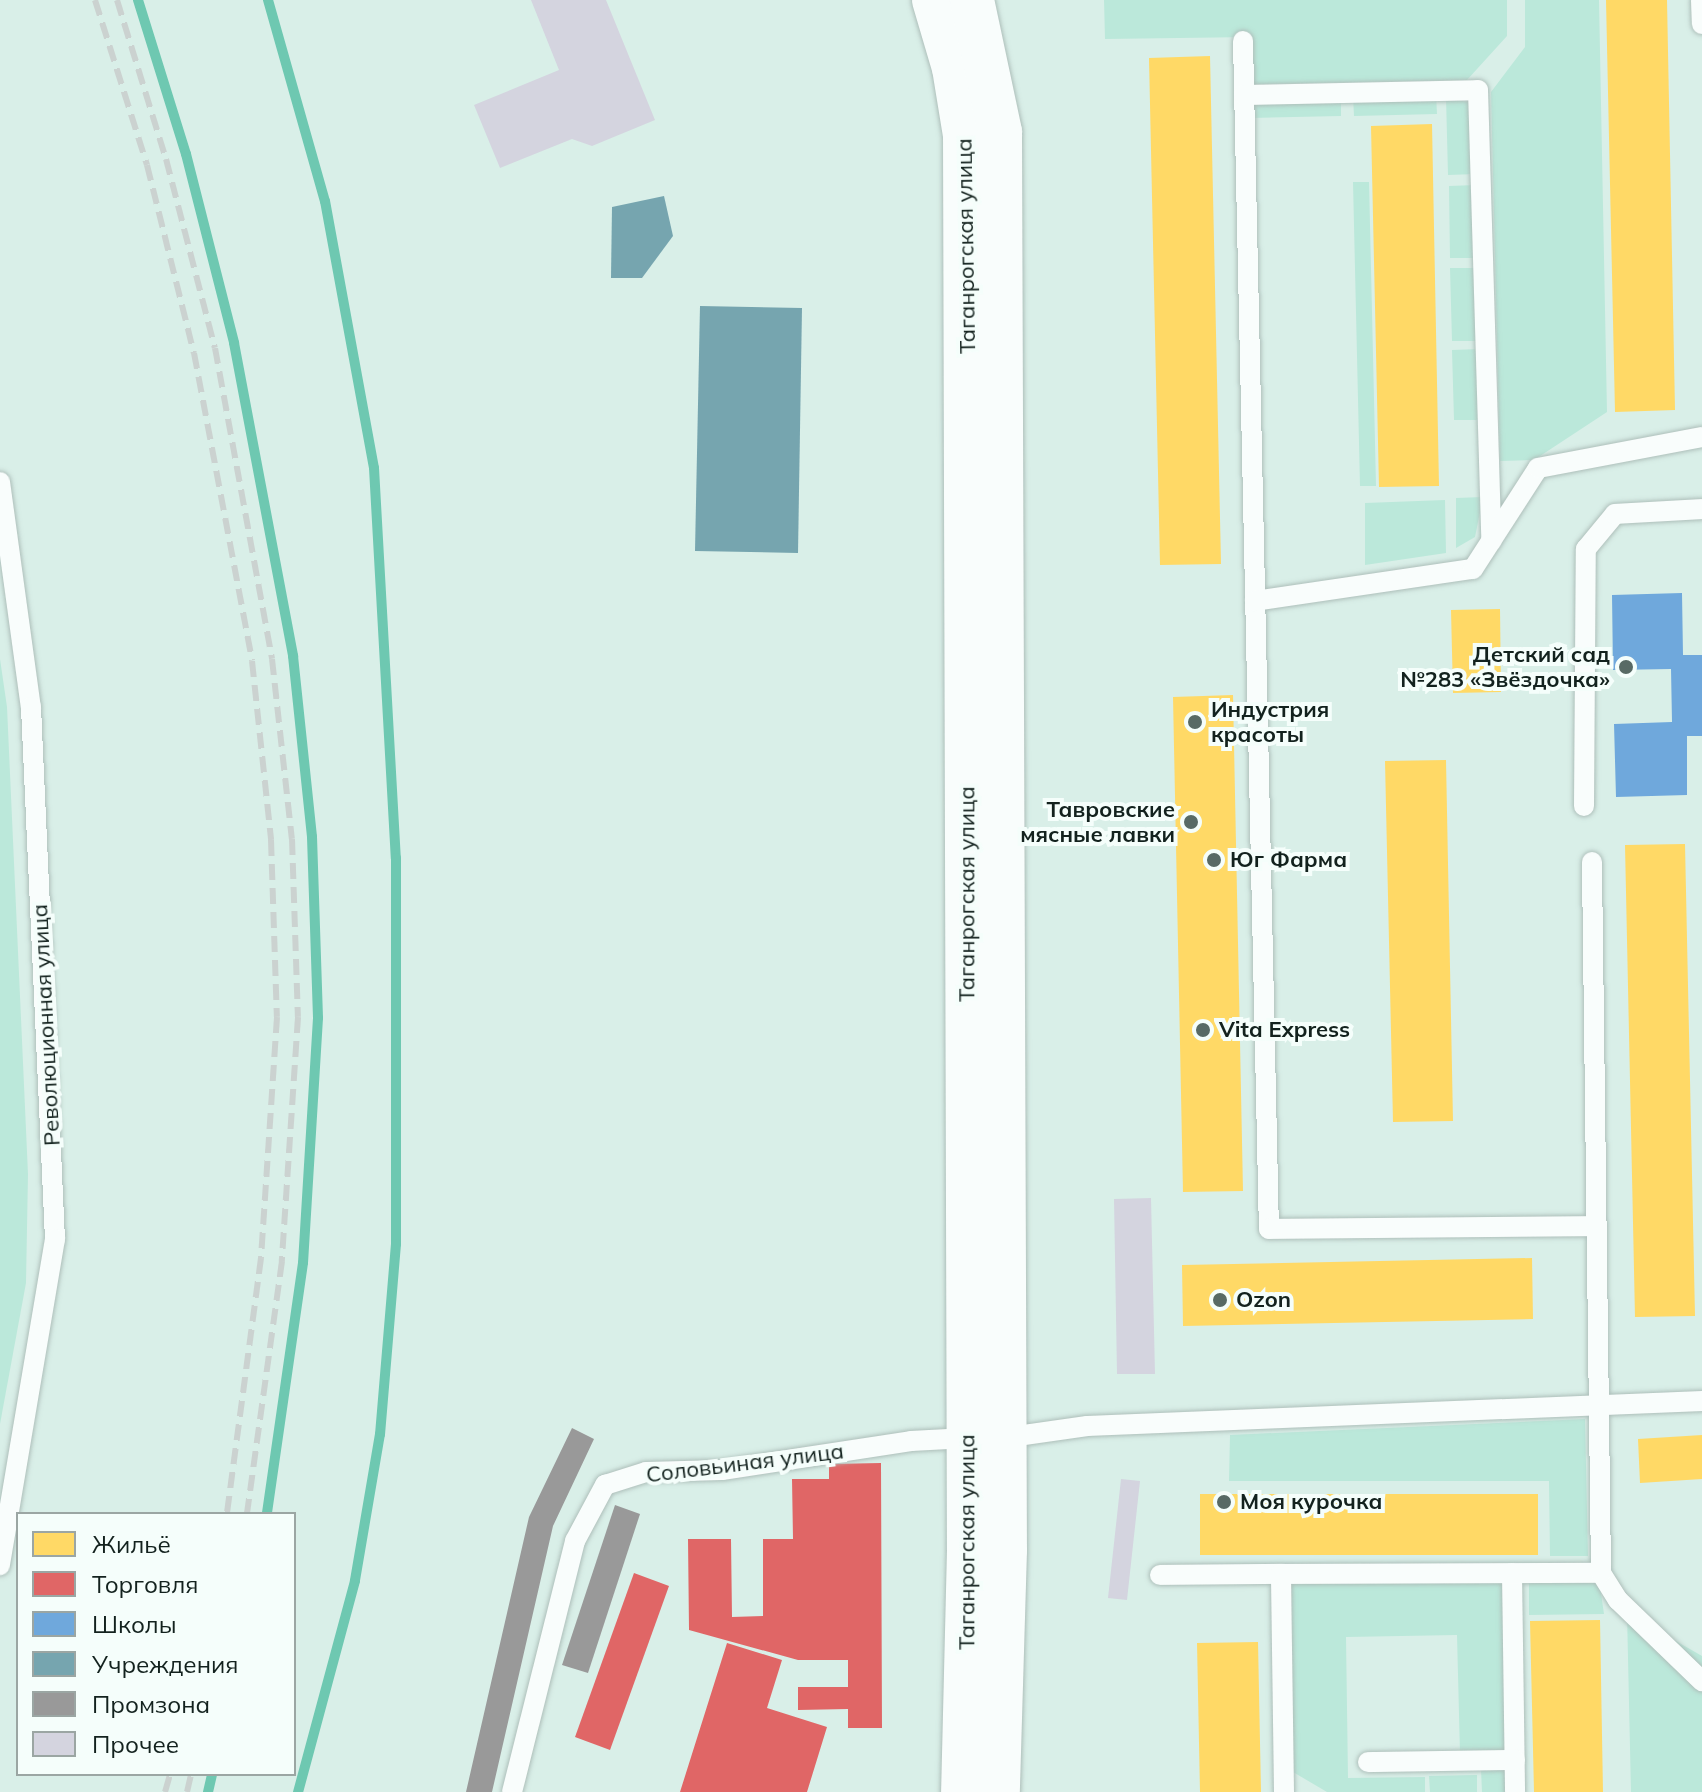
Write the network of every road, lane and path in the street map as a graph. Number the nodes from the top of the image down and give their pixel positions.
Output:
1 (934, 0) edge
2 (972, 0) edge
3 (1701, 0) edge
4 (1702, 24) edge
5 (1243, 41) dead end
6 (1244, 95) junction
7 (1702, 437) edge
8 (0, 482) edge
9 (1702, 509) edge
10 (1491, 541) junction
11 (1255, 601) junction
12 (1584, 806) dead end
13 (1592, 862) dead end
14 (1597, 1226) junction
15 (1702, 1401) edge
16 (1597, 1403) junction
17 (985, 1438) junction
18 (0, 1565) edge
19 (1512, 1573) junction
20 (1601, 1573) junction
21 (1281, 1574) junction
22 (1160, 1575) dead end
23 (1702, 1681) edge
24 (1515, 1760) junction
25 (1368, 1762) dead end
26 (512, 1792) edge
27 (963, 1792) edge
28 (998, 1792) edge
29 (1284, 1792) edge
30 (1515, 1792) edge

1 - 17 main road, Таганрогская улица
2 - 17 main road, Таганрогская улица
3 - 4 lane
5 - 6 lane
6 - 10 lane
6 - 11 lane
7 - 10 lane
8 - 18 lane, Революционная улица
9 - 12 lane
10 - 11 lane
11 - 14 lane
13 - 14 lane
14 - 16 lane
15 - 16 lane, Соловьиная улица
16 - 17 lane, Соловьиная улица
16 - 20 lane
17 - 26 lane, Соловьиная улица
17 - 27 main road, Таганрогская улица
17 - 28 main road, Таганрогская улица
19 - 20 lane
19 - 21 lane
19 - 24 lane
20 - 23 lane
21 - 22 lane
21 - 29 lane
24 - 25 lane
24 - 30 lane

